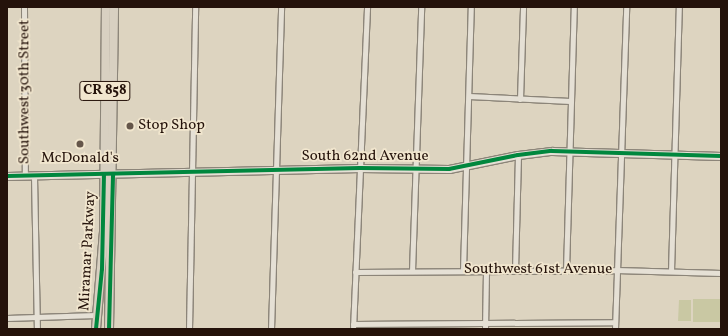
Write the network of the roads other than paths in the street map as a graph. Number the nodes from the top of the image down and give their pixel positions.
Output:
1 (24, 7) edge
2 (107, 7) edge
3 (114, 7) edge
4 (195, 7) edge
5 (281, 7) edge
6 (367, 7) edge
7 (421, 7) edge
8 (471, 7) edge
9 (524, 7) edge
10 (574, 7) edge
11 (626, 7) edge
12 (679, 7) edge
13 (114, 32) junction
14 (469, 96) junction
15 (520, 99) junction
16 (570, 101) junction
17 (570, 152) junction
18 (621, 154) junction
19 (518, 155) junction
20 (674, 155) junction
21 (721, 156) edge
22 (466, 166) junction
23 (360, 168) junction
24 (416, 169) junction
25 (276, 170) junction
26 (192, 171) junction
27 (108, 174) junction
28 (7, 176) edge
29 (25, 176) junction
30 (34, 176) junction
31 (463, 270) junction
32 (486, 270) junction
33 (515, 270) junction
34 (566, 270) junction
35 (616, 270) junction
36 (412, 271) junction
37 (671, 271) junction
38 (355, 272) junction
39 (721, 273) edge
40 (96, 315) junction
41 (37, 317) junction
42 (7, 318) edge
43 (485, 322) junction
44 (615, 322) junction
45 (353, 326) edge
46 (37, 329) edge
47 (96, 329) edge
48 (109, 329) edge
49 (189, 329) edge
50 (271, 329) edge
51 (485, 329) edge
52 (615, 329) edge

1 - 29 street, Southwest 30th Street
2 - 13 main road
2 - 27 main road, Miramar Parkway / CR 858
3 - 13 main road, Miramar Parkway / CR 858
4 - 26 street
5 - 25 street
6 - 23 street
7 - 24 street
8 - 14 street
9 - 15 street
10 - 16 street
11 - 18 street
12 - 20 street
13 - 27 main road, Miramar Parkway / CR 858
14 - 15 street
14 - 22 street
15 - 16 street
16 - 17 street
17 - 18 street, South 62nd Avenue
17 - 19 street, South 62nd Avenue
17 - 34 street
18 - 20 street, South 62nd Avenue
18 - 35 street
19 - 22 street, South 62nd Avenue
19 - 33 street
20 - 21 street, South 62nd Avenue
20 - 37 street
22 - 24 street, South 62nd Avenue
22 - 31 street
23 - 24 street, South 62nd Avenue
23 - 25 street, South 62nd Avenue
23 - 38 street
24 - 36 street
25 - 26 street, South 62nd Avenue
25 - 50 street
26 - 27 street, South 62nd Avenue
26 - 49 street
27 - 30 street, South 62nd Avenue
27 - 40 main road, Miramar Parkway / CR 858
27 - 48 main road, Miramar Parkway / CR 858
28 - 29 street, South 62nd Avenue
29 - 30 street, South 62nd Avenue
30 - 41 street, Southwest 30th Street
31 - 32 street, Southwest 61st Avenue
31 - 36 street, Southwest 61st Avenue
32 - 33 street, Southwest 61st Avenue
32 - 43 street
33 - 34 street, Southwest 61st Avenue
34 - 35 street, Southwest 61st Avenue
35 - 37 street, Southwest 61st Avenue
35 - 44 street
36 - 38 street, Southwest 61st Avenue
37 - 39 street, Southwest 61st Avenue
38 - 45 street
40 - 41 street
40 - 47 main road, Miramar Parkway / CR 858
41 - 42 street
41 - 46 street, Southwest 30th Street
43 - 44 street
43 - 45 street
43 - 51 street
44 - 52 street

